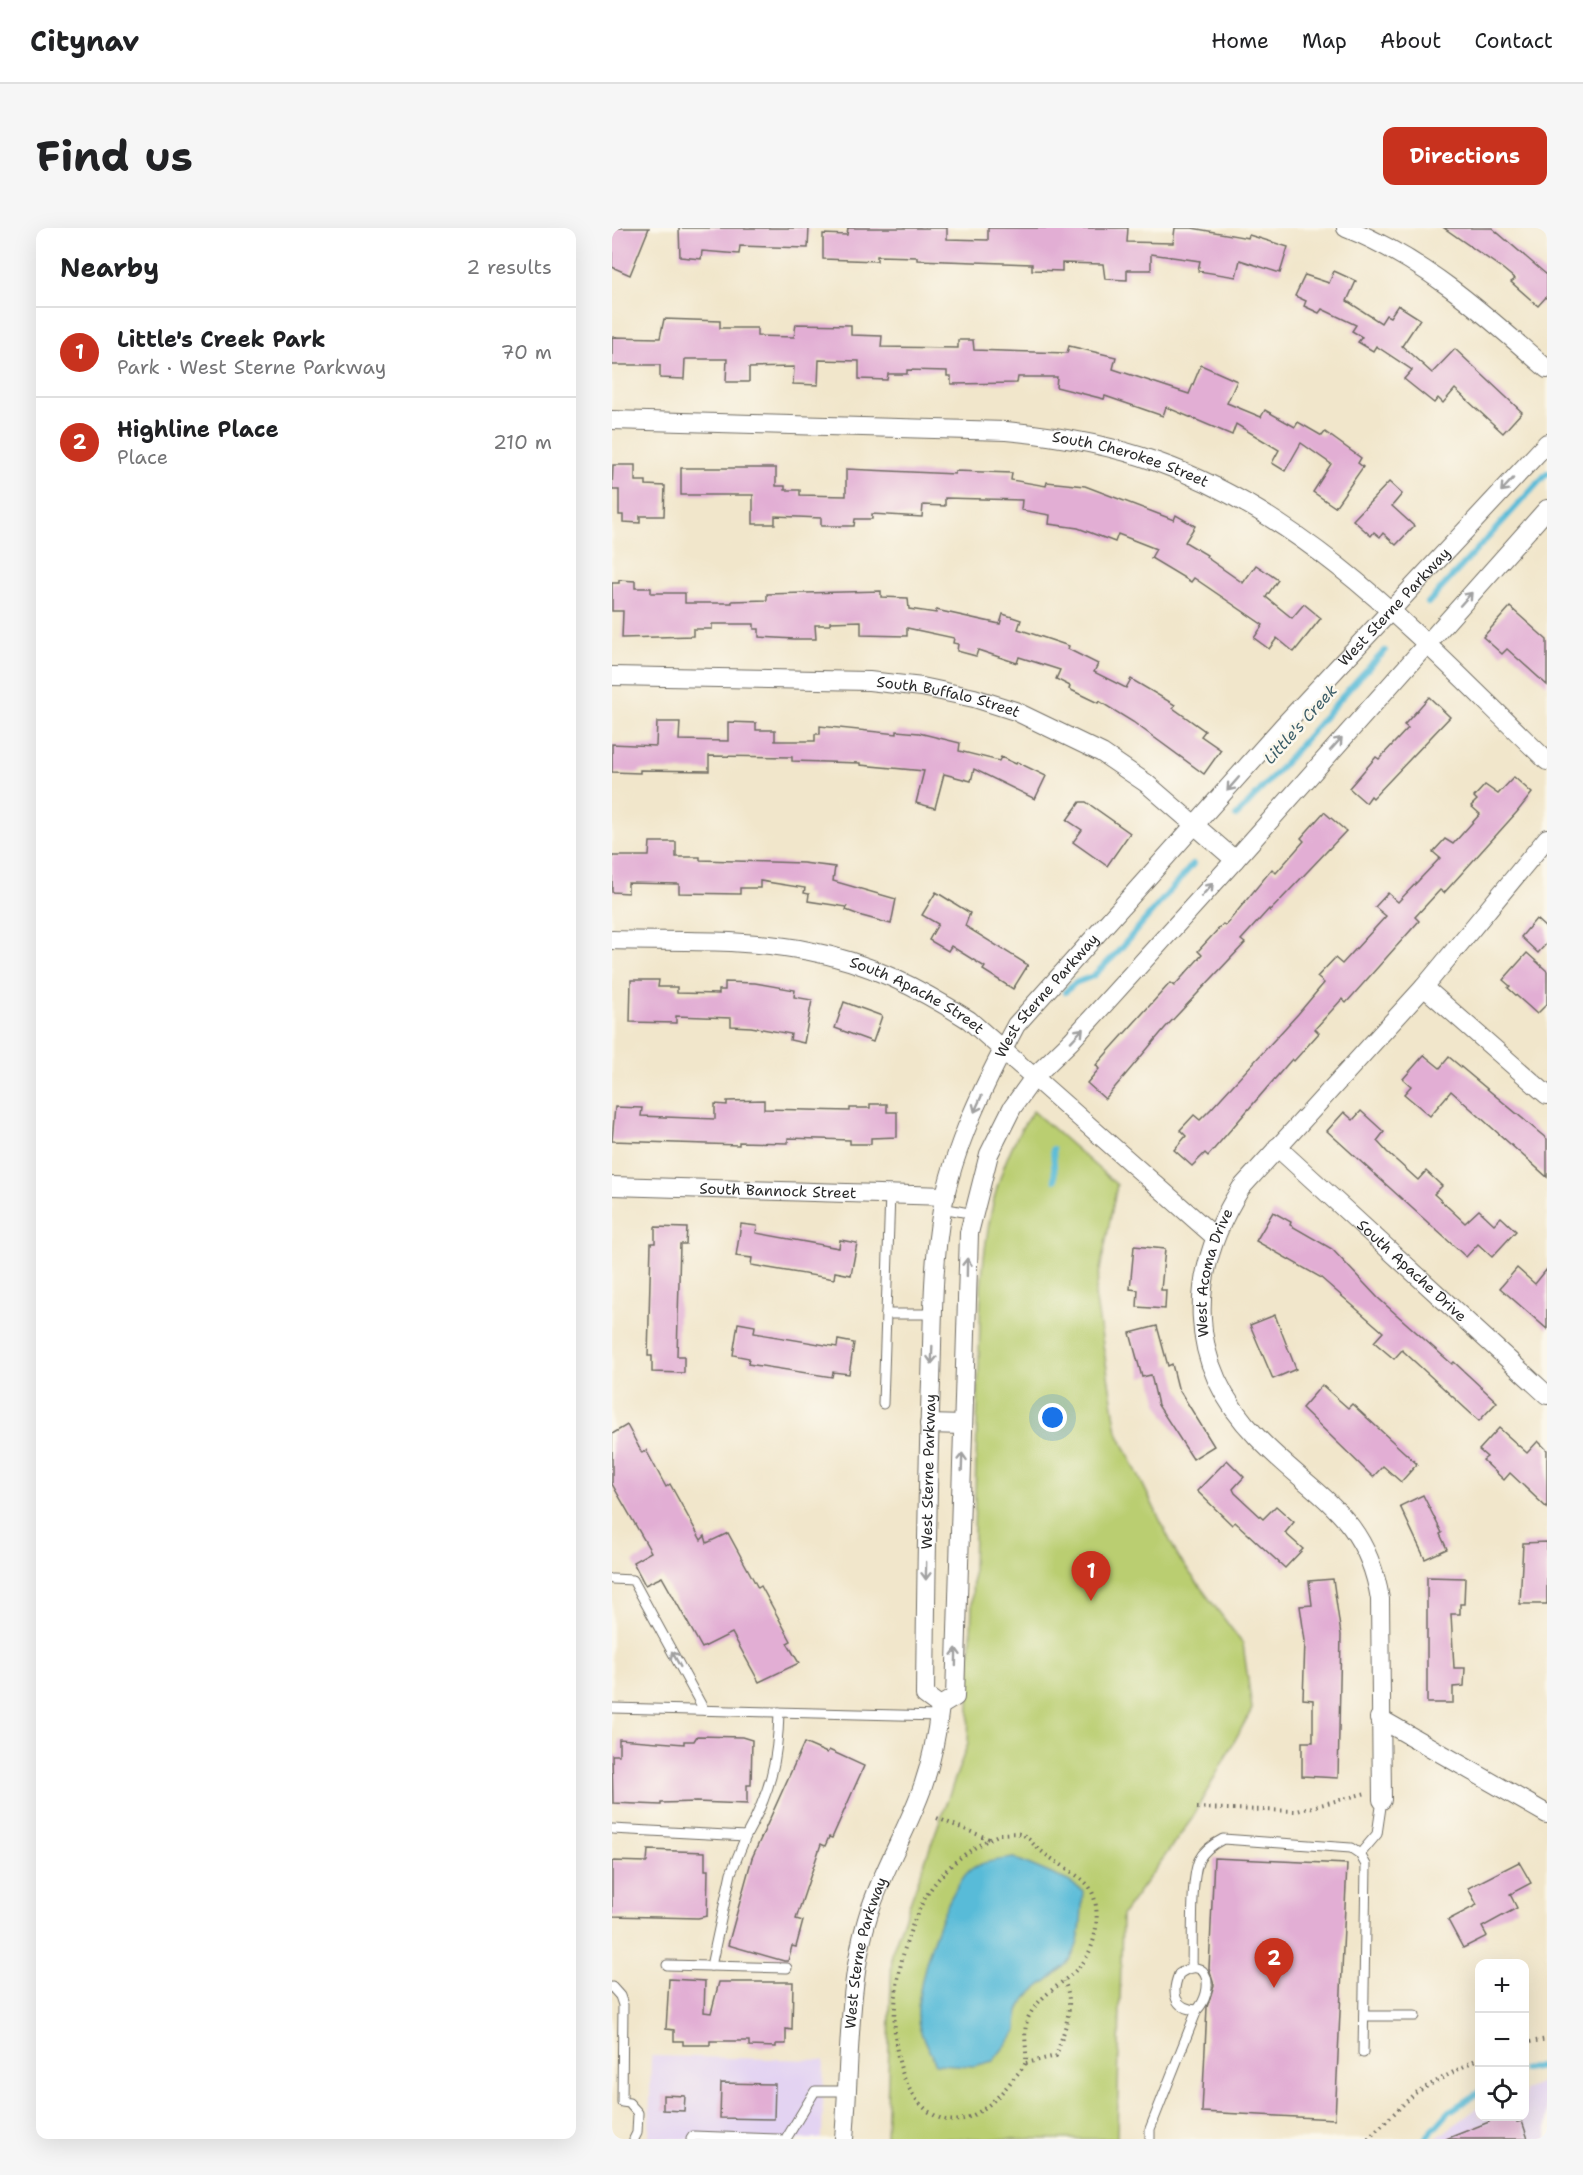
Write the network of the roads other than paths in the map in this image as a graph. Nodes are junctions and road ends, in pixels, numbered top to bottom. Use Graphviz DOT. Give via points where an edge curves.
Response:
graph roads {
  1 [pos="1346,228"];
  2 [pos="1547,369"];
  3 [pos="612,420"];
  4 [pos="1547,443"];
  5 [pos="1547,509"];
  6 [pos="1389,611"];
  7 [pos="1426,645"];
  8 [pos="612,676"];
  9 [pos="1547,761"];
  10 [pos="1196,825"];
  11 [pos="1547,838"];
  12 [pos="1235,860"];
  13 [pos="612,940"];
  14 [pos="1424,987"];
  15 [pos="1002,1050"];
  16 [pos="1035,1076"];
  17 [pos="1547,1095"];
  18 [pos="1277,1147"];
  19 [pos="612,1186"];
  20 [pos="890,1193"];
  21 [pos="944,1202"];
  22 [pos="974,1214"];
  23 [pos="1215,1237"];
  24 [pos="886,1314"];
  25 [pos="933,1314"];
  26 [pos="1547,1395"];
  27 [pos="883,1404"];
  28 [pos="929,1424"];
  29 [pos="963,1425"];
  30 [pos="612,1579"];
  31 [pos="612,1708"];
  32 [pos="704,1710"];
  33 [pos="939,1711"];
  34 [pos="779,1712"];
  35 [pos="1379,1718"];
  36 [pos="1381,1791"];
  37 [pos="1547,1814"];
  38 [pos="612,1829"];
  39 [pos="746,1836"];
  40 [pos="1360,1854"];
  41 [pos="667,1965"];
  42 [pos="711,1965"];
  43 [pos="787,1968"];
  44 [pos="1192,1968"];
  45 [pos="612,1987"];
  46 [pos="1197,2010"];
  47 [pos="1364,2016"];
  48 [pos="1415,2016"];
  49 [pos="612,2045"];
  50 [pos="623,2045"];
  51 [pos="1363,2053"];
  52 [pos="848,2091"];
  53 [pos="634,2139"];
  54 [pos="691,2139"];
  55 [pos="778,2139"];
  56 [pos="786,2139"];
  57 [pos="844,2139"];
  58 [pos="1150,2139"];
  1 -- 2 [label="street" via="1443,281"];
  3 -- 6 [label="street, South Cherokee Street" via="1006,431 1102,446 1157,462 1244,502 1326,557"];
  4 -- 6 [label="street, West Sterne Parkway, one-way"];
  7 -- 5 [label="street, West Sterne Parkway, one-way"];
  6 -- 7 [label="street, South Cherokee Street"];
  6 -- 10 [label="street, West Sterne Parkway, one-way"];
  7 -- 9 [label="street, South Cherokee Street"];
  12 -- 7 [label="street, West Sterne Parkway, one-way"];
  8 -- 10 [label="street, South Buffalo Street" via="869,681 974,698 1015,711 1102,753"];
  10 -- 12 [label="street, South Buffalo Street"];
  10 -- 15 [label="street, West Sterne Parkway" via="1016,1025"];
  11 -- 14 [label="street, West Acoma Drive"];
  16 -- 12 [label="street, West Sterne Parkway, one-way"];
  13 -- 15 [label="street, South Apache Street" via="768,944 850,961 933,997 969,1020"];
  14 -- 17 [label="street"];
  14 -- 18 [label="street, West Acoma Drive"];
  15 -- 16 [label="street, South Apache Street"];
  15 -- 21 [label="street, West Sterne Parkway, one-way" via="960,1144"];
  16 -- 22 [label="street, West Sterne Parkway" via="1012,1108 989,1154"];
  16 -- 23 [label="street, South Apache Street"];
  18 -- 23 [label="street, West Acoma Drive" via="1241,1188"];
  18 -- 26 [label="street, South Apache Drive"];
  19 -- 20 [label="street, South Bannock Street"];
  20 -- 21 [label="street, South Bannock Street"];
  20 -- 24 [label="lane"];
  21 -- 22 [label="lane"];
  21 -- 25 [label="street, West Sterne Parkway"];
  29 -- 22 [label="street, West Sterne Parkway, one-way" via="967,1255"];
  23 -- 35 [label="street, West Acoma Drive" via="1201,1287 1201,1322 1212,1367 1240,1418 1257,1438 1346,1519 1362,1540 1376,1574 1380,1599"];
  24 -- 25 [label="lane"];
  24 -- 27 [label="lane"];
  25 -- 28 [label="street, West Sterne Parkway, one-way"];
  28 -- 29 [label="street"];
  28 -- 33 [label="street, West Sterne Parkway, one-way" via="925,1695"];
  33 -- 29 [label="street, West Sterne Parkway, one-way" via="955,1697"];
  32 -- 30 [label="lane, one-way" via="633,1580"];
  31 -- 32 [label="lane"];
  32 -- 34 [label="lane"];
  33 -- 34 [label="lane"];
  33 -- 52 [label="street, West Sterne Parkway" via="932,1758 922,1788 879,1887 861,1944"];
  34 -- 39 [label="lane" via="778,1751 761,1809"];
  35 -- 36 [label="street, West Acoma Drive"];
  35 -- 37 [label="street"];
  36 -- 40 [label="lane" via="1377,1834"];
  38 -- 39 [label="lane"];
  39 -- 42 [label="lane" via="731,1873"];
  40 -- 44 [label="lane" via="1351,1848 1304,1844 1223,1839 1214,1843 1204,1851 1196,1873"];
  40 -- 47 [label="lane" via="1366,1865"];
  41 -- 42 [label="lane"];
  42 -- 43 [label="lane"];
  44 -- 46 [label="lane" via="1201,1970 1207,1983 1205,2002"];
  44 -- 46 [label="lane" via="1179,1974 1174,1993 1182,2007"];
  45 -- 50 [label="lane" via="623,2005"];
  46 -- 58 [label="lane" via="1150,2129"];
  47 -- 48 [label="lane"];
  47 -- 51 [label="lane"];
  49 -- 50 [label="lane"];
  50 -- 53 [label="lane" via="622,2102 629,2103 638,2113"];
  52 -- 56 [label="lane" via="815,2091"];
  52 -- 57 [label="street, West Sterne Parkway"];
  54 -- 55 [label="lane"];
}
